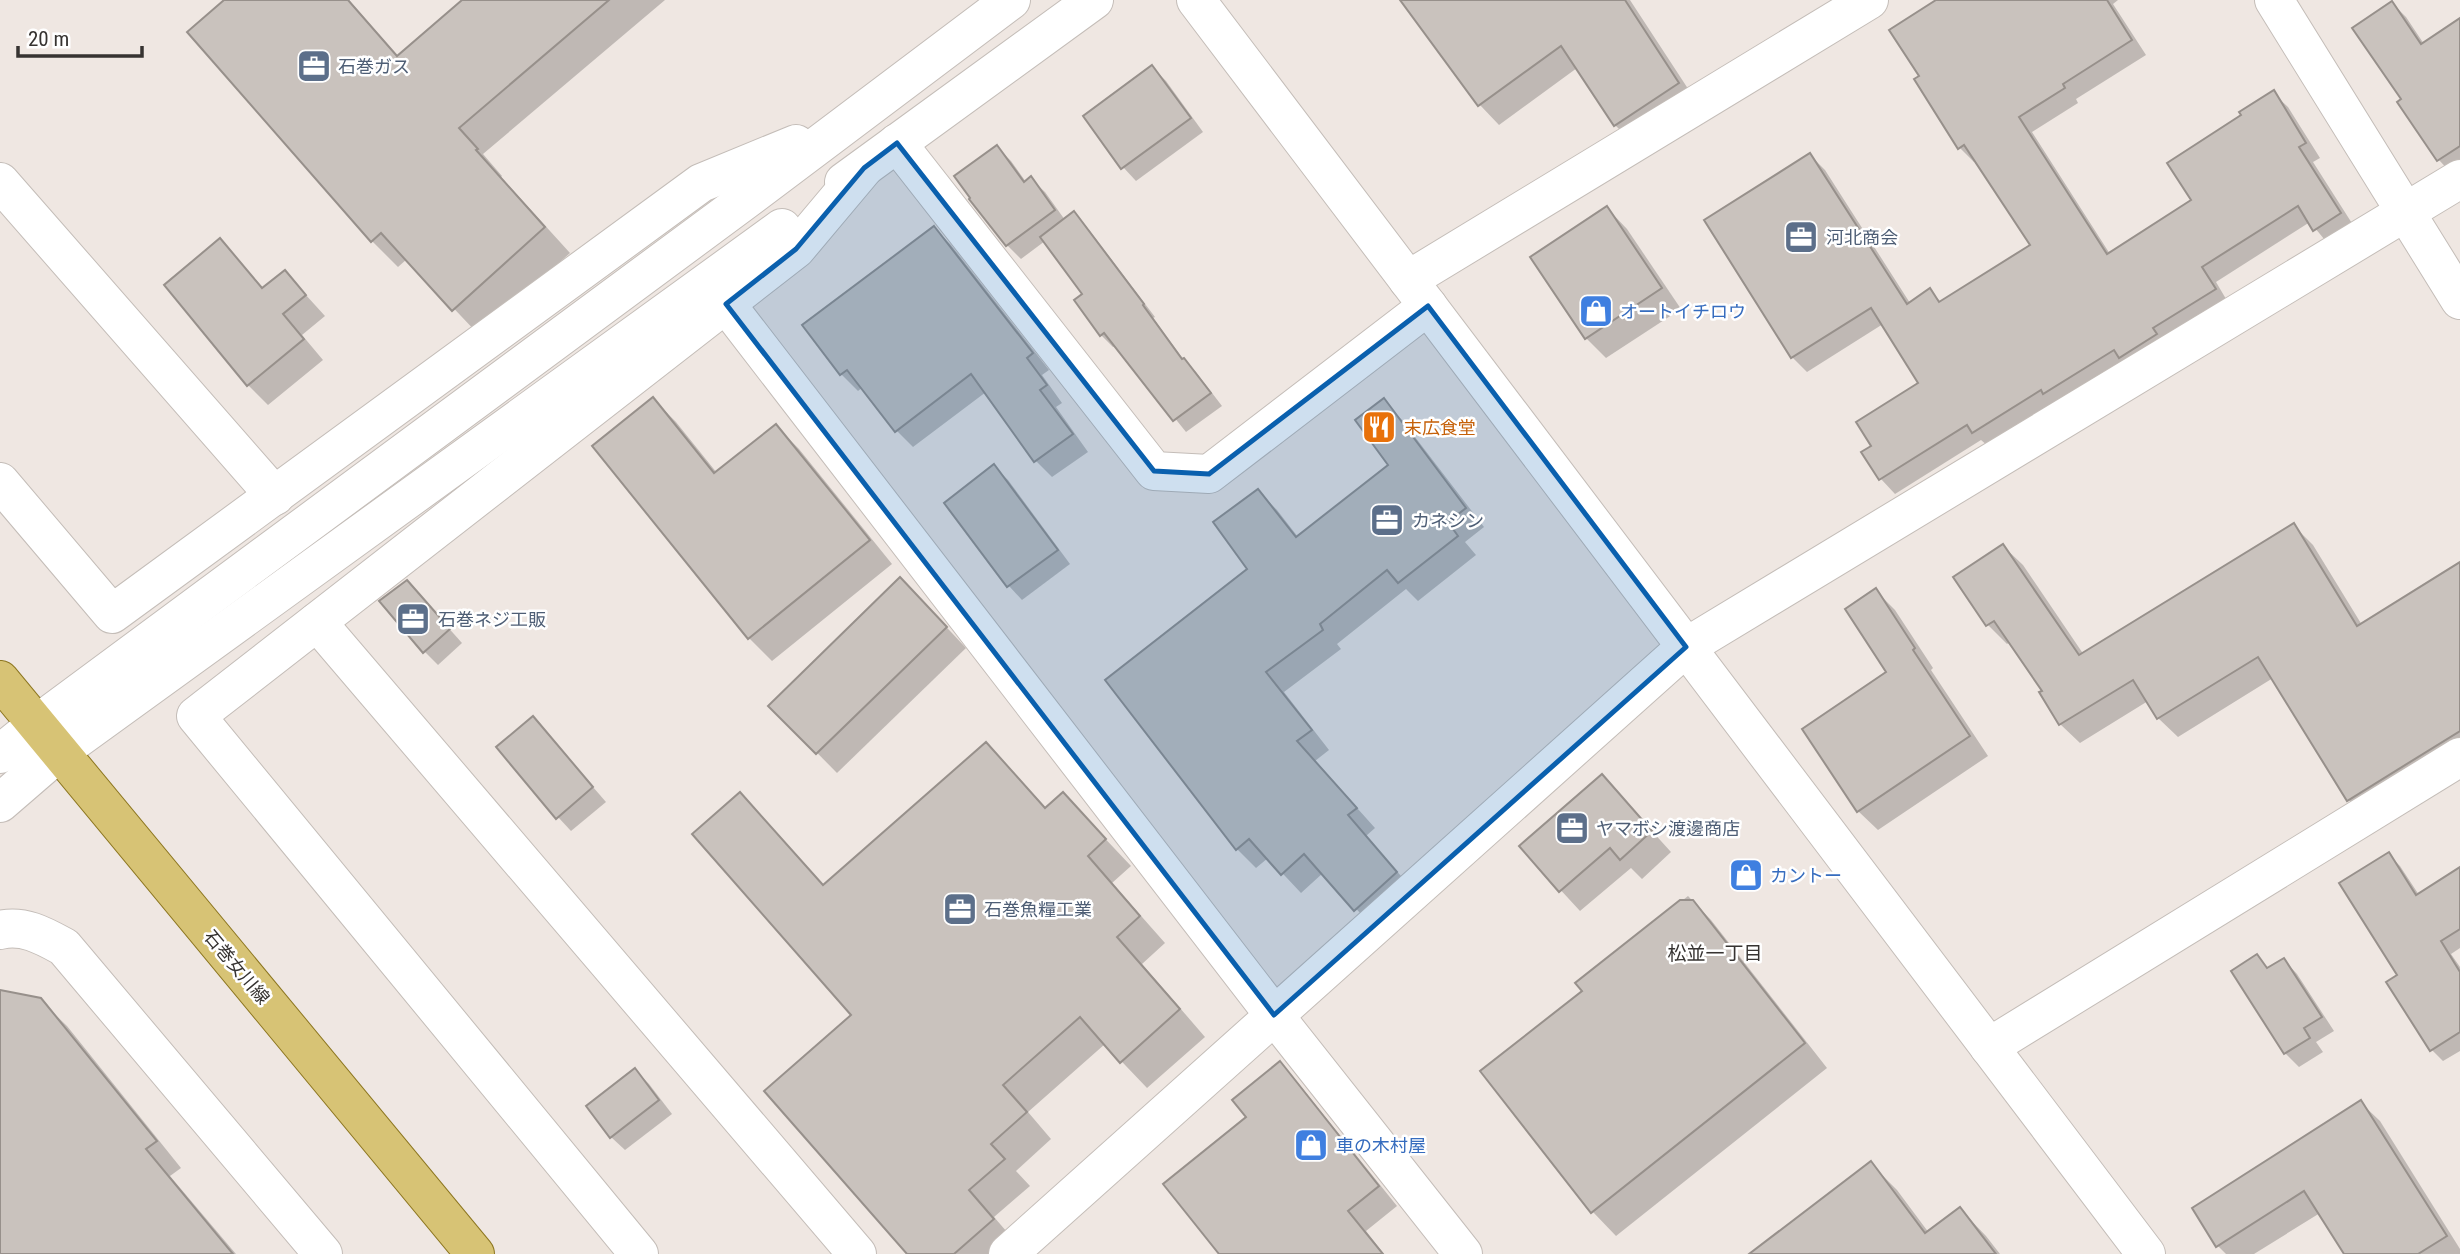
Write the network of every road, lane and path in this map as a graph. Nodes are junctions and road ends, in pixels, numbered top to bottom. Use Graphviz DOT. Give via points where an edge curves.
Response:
graph roads {
  1 [pos="1010,0"];
  2 [pos="1094,0"];
  3 [pos="1196,0"];
  4 [pos="1869,0"];
  5 [pos="2274,0"];
  6 [pos="844,125"];
  7 [pos="897,143"];
  8 [pos="864,168"];
  9 [pos="2460,179"];
  10 [pos="0,182"];
  11 [pos="2406,213"];
  12 [pos="1418,293"];
  13 [pos="2460,300"];
  14 [pos="726,304"];
  15 [pos="0,482"];
  16 [pos="275,496"];
  17 [pos="317,622"];
  18 [pos="1686,647"];
  19 [pos="0,680"];
  20 [pos="48,738"];
  21 [pos="0,754"];
  22 [pos="2460,757"];
  23 [pos="0,803"];
  24 [pos="0,930"];
  25 [pos="1274,1015"];
  26 [pos="1989,1047"];
  27 [pos="2132,1249"];
  28 [pos="323,1254"];
  29 [pos="475,1254"];
  30 [pos="639,1254"];
  31 [pos="857,1254"];
  32 [pos="1008,1254"];
  33 [pos="1462,1254"];
  1 -- 6 [label="street"];
  2 -- 7 [label="street"];
  3 -- 12 [label="street"];
  4 -- 12 [label="street"];
  5 -- 11 [label="street"];
  6 -- 16 [label="street" via="701,183"];
  6 -- 20 [label="street"];
  7 -- 8 [label="street"];
  7 -- 12 [label="street" via="1154,471 1209,474"];
  8 -- 14 [label="street" via="796,249"];
  8 -- 20 [label="street"];
  9 -- 11 [label="street"];
  10 -- 16 [label="street"];
  11 -- 13 [label="street"];
  11 -- 18 [label="street"];
  12 -- 18 [label="street"];
  14 -- 17 [label="street"];
  14 -- 25 [label="street"];
  15 -- 16 [label="street" via="112,614"];
  17 -- 30 [label="street" via="196,716"];
  17 -- 31 [label="street"];
  18 -- 25 [label="street"];
  18 -- 26 [label="street"];
  19 -- 20 [label="main road, 石巻女川線"];
  20 -- 21 [label="street"];
  20 -- 23 [label="street"];
  20 -- 29 [label="main road, 石巻女川線"];
  22 -- 26 [label="street"];
  24 -- 28 [label="street" via="35,931 64,947"];
  25 -- 32 [label="street"];
  25 -- 33 [label="street"];
  26 -- 27 [label="street"];
}
